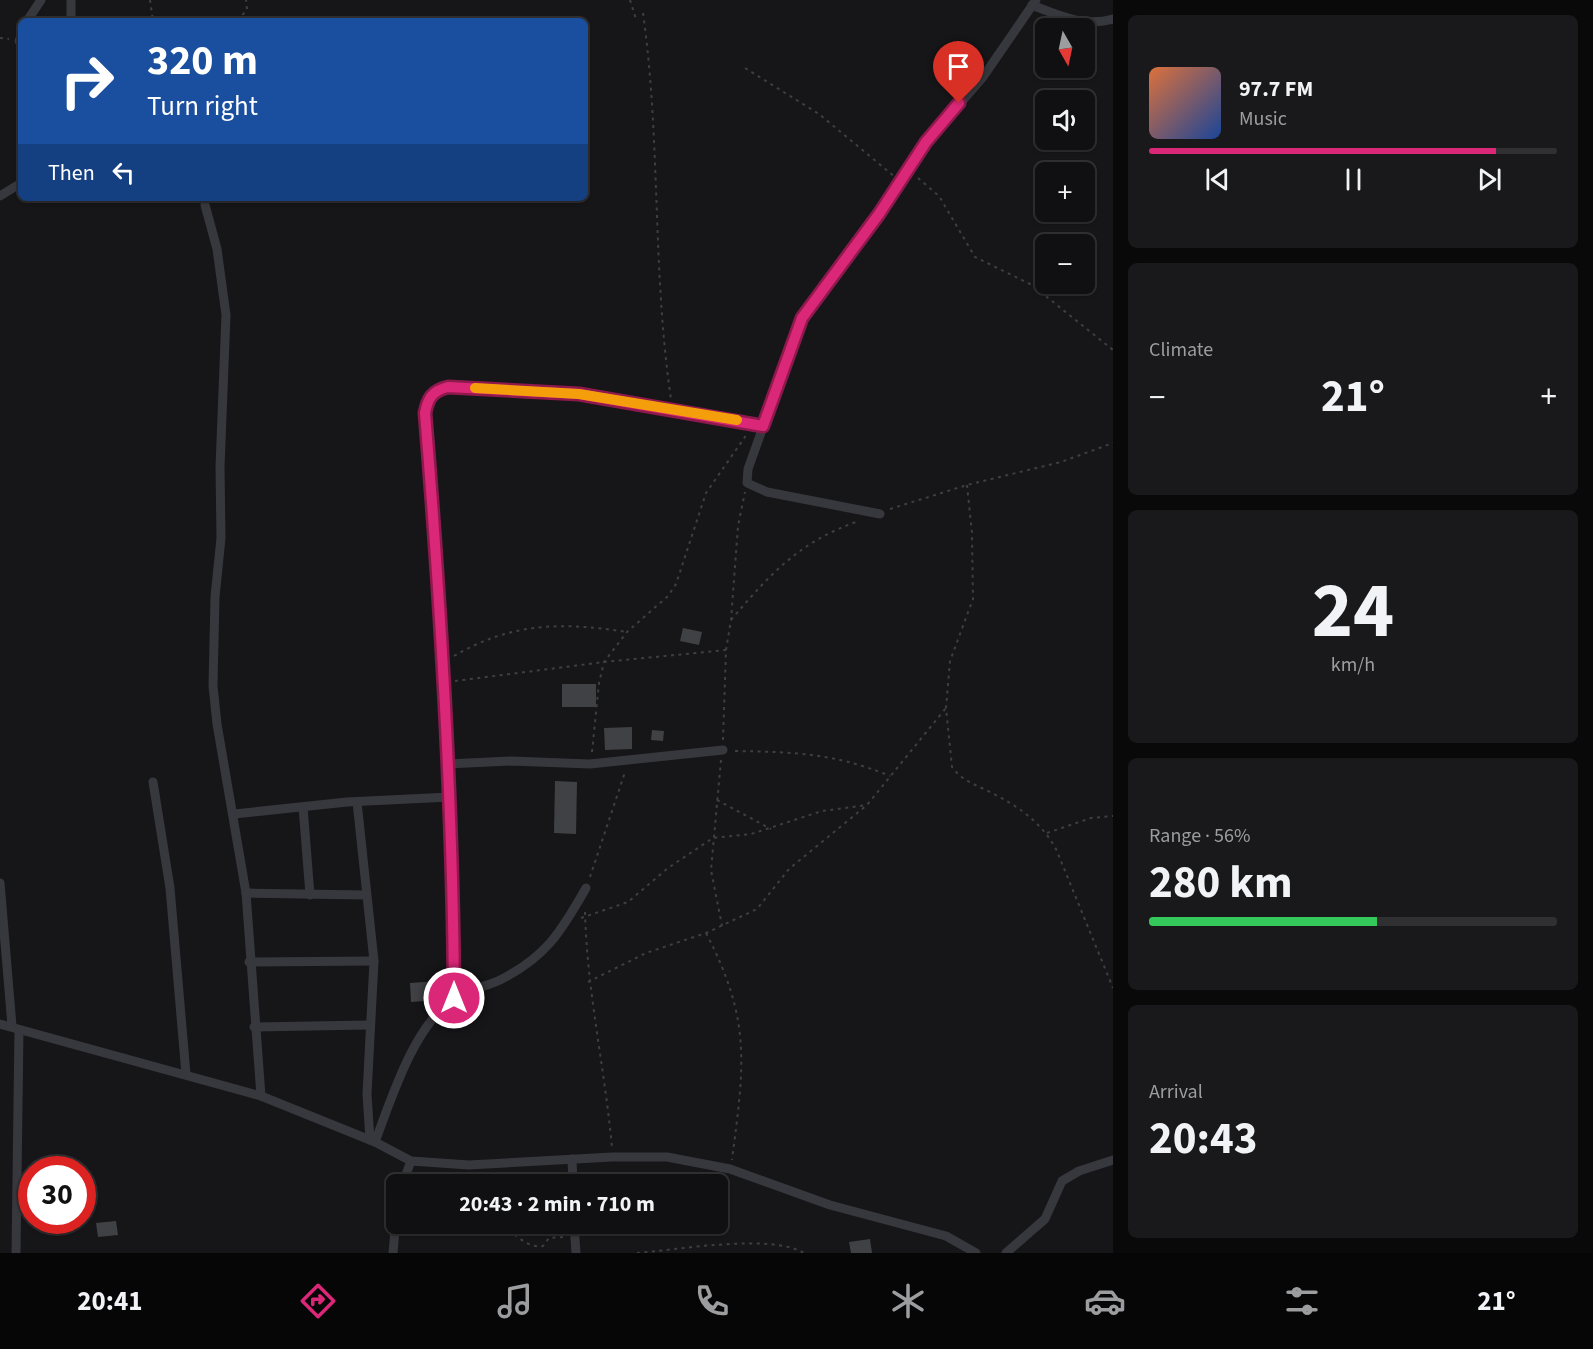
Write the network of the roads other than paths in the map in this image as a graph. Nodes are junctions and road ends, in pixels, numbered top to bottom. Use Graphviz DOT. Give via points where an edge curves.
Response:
graph roads {
  1 [pos="41,0"];
  2 [pos="71,0"];
  3 [pos="1034,3"];
  4 [pos="29,18"];
  5 [pos="71,18"];
  6 [pos="1113,19"];
  7 [pos="18,185"];
  8 [pos="0,196"];
  9 [pos="204,205"];
  10 [pos="759,425"];
  11 [pos="880,514"];
  12 [pos="723,750"];
  13 [pos="447,764"];
  14 [pos="153,782"];
  15 [pos="450,797"];
  16 [pos="357,802"];
  17 [pos="303,807"];
  18 [pos="234,814"];
  19 [pos="0,883"];
  20 [pos="586,888"];
  21 [pos="246,894"];
  22 [pos="310,895"];
  23 [pos="366,895"];
  24 [pos="374,961"];
  25 [pos="249,962"];
  26 [pos="454,998"];
  27 [pos="0,1024"];
  28 [pos="369,1025"];
  29 [pos="254,1027"];
  30 [pos="15,1028"];
  31 [pos="186,1074"];
  32 [pos="261,1096"];
  33 [pos="372,1141"];
  34 [pos="572,1159"];
  35 [pos="1113,1160"];
  36 [pos="411,1161"];
  37 [pos="406,1174"];
  38 [pos="573,1174"];
  39 [pos="395,1234"];
  40 [pos="574,1234"];
  41 [pos="16,1253"];
  42 [pos="393,1253"];
  43 [pos="576,1253"];
  44 [pos="976,1253"];
  45 [pos="1006,1253"];
  1 -- 4 [label="street"];
  2 -- 5 [label="street"];
  3 -- 6 [label="street" via="1072,21"];
  3 -- 10 [label="street" via="983,76 926,142 902,183 802,318"];
  7 -- 8 [label="street"];
  9 -- 18 [label="street" via="217,249 226,315 213,686"];
  10 -- 11 [label="street" via="747,483 767,492"];
  10 -- 13 [label="street" via="672,408 527,389 448,387 429,397 425,413 444,662"];
  12 -- 13 [label="street" via="590,764"];
  13 -- 15 [label="street"];
  14 -- 31 [label="street" via="170,888"];
  15 -- 16 [label="street"];
  15 -- 26 [label="street"];
  16 -- 17 [label="street"];
  16 -- 23 [label="street"];
  17 -- 18 [label="street"];
  17 -- 22 [label="street"];
  18 -- 21 [label="street"];
  19 -- 30 [label="street"];
  20 -- 26 [label="street" via="540,956 498,981"];
  21 -- 22 [label="street"];
  21 -- 25 [label="street"];
  22 -- 23 [label="street"];
  23 -- 24 [label="street"];
  24 -- 25 [label="street"];
  24 -- 28 [label="street"];
  25 -- 29 [label="street"];
  26 -- 33 [label="street" via="411,1053"];
  27 -- 30 [label="street"];
  28 -- 29 [label="street"];
  28 -- 33 [label="street" via="367,1094"];
  29 -- 32 [label="street"];
  30 -- 31 [label="street"];
  30 -- 41 [label="street"];
  31 -- 32 [label="street"];
  32 -- 33 [label="street"];
  33 -- 36 [label="street"];
  34 -- 36 [label="street" via="469,1165"];
  34 -- 38 [label="street"];
  34 -- 44 [label="street" via="667,1157 730,1169 830,1205 946,1236"];
  35 -- 45 [label="street" via="1062,1181 1045,1219"];
  36 -- 37 [label="street"];
  39 -- 42 [label="street"];
  40 -- 43 [label="street"];
}
